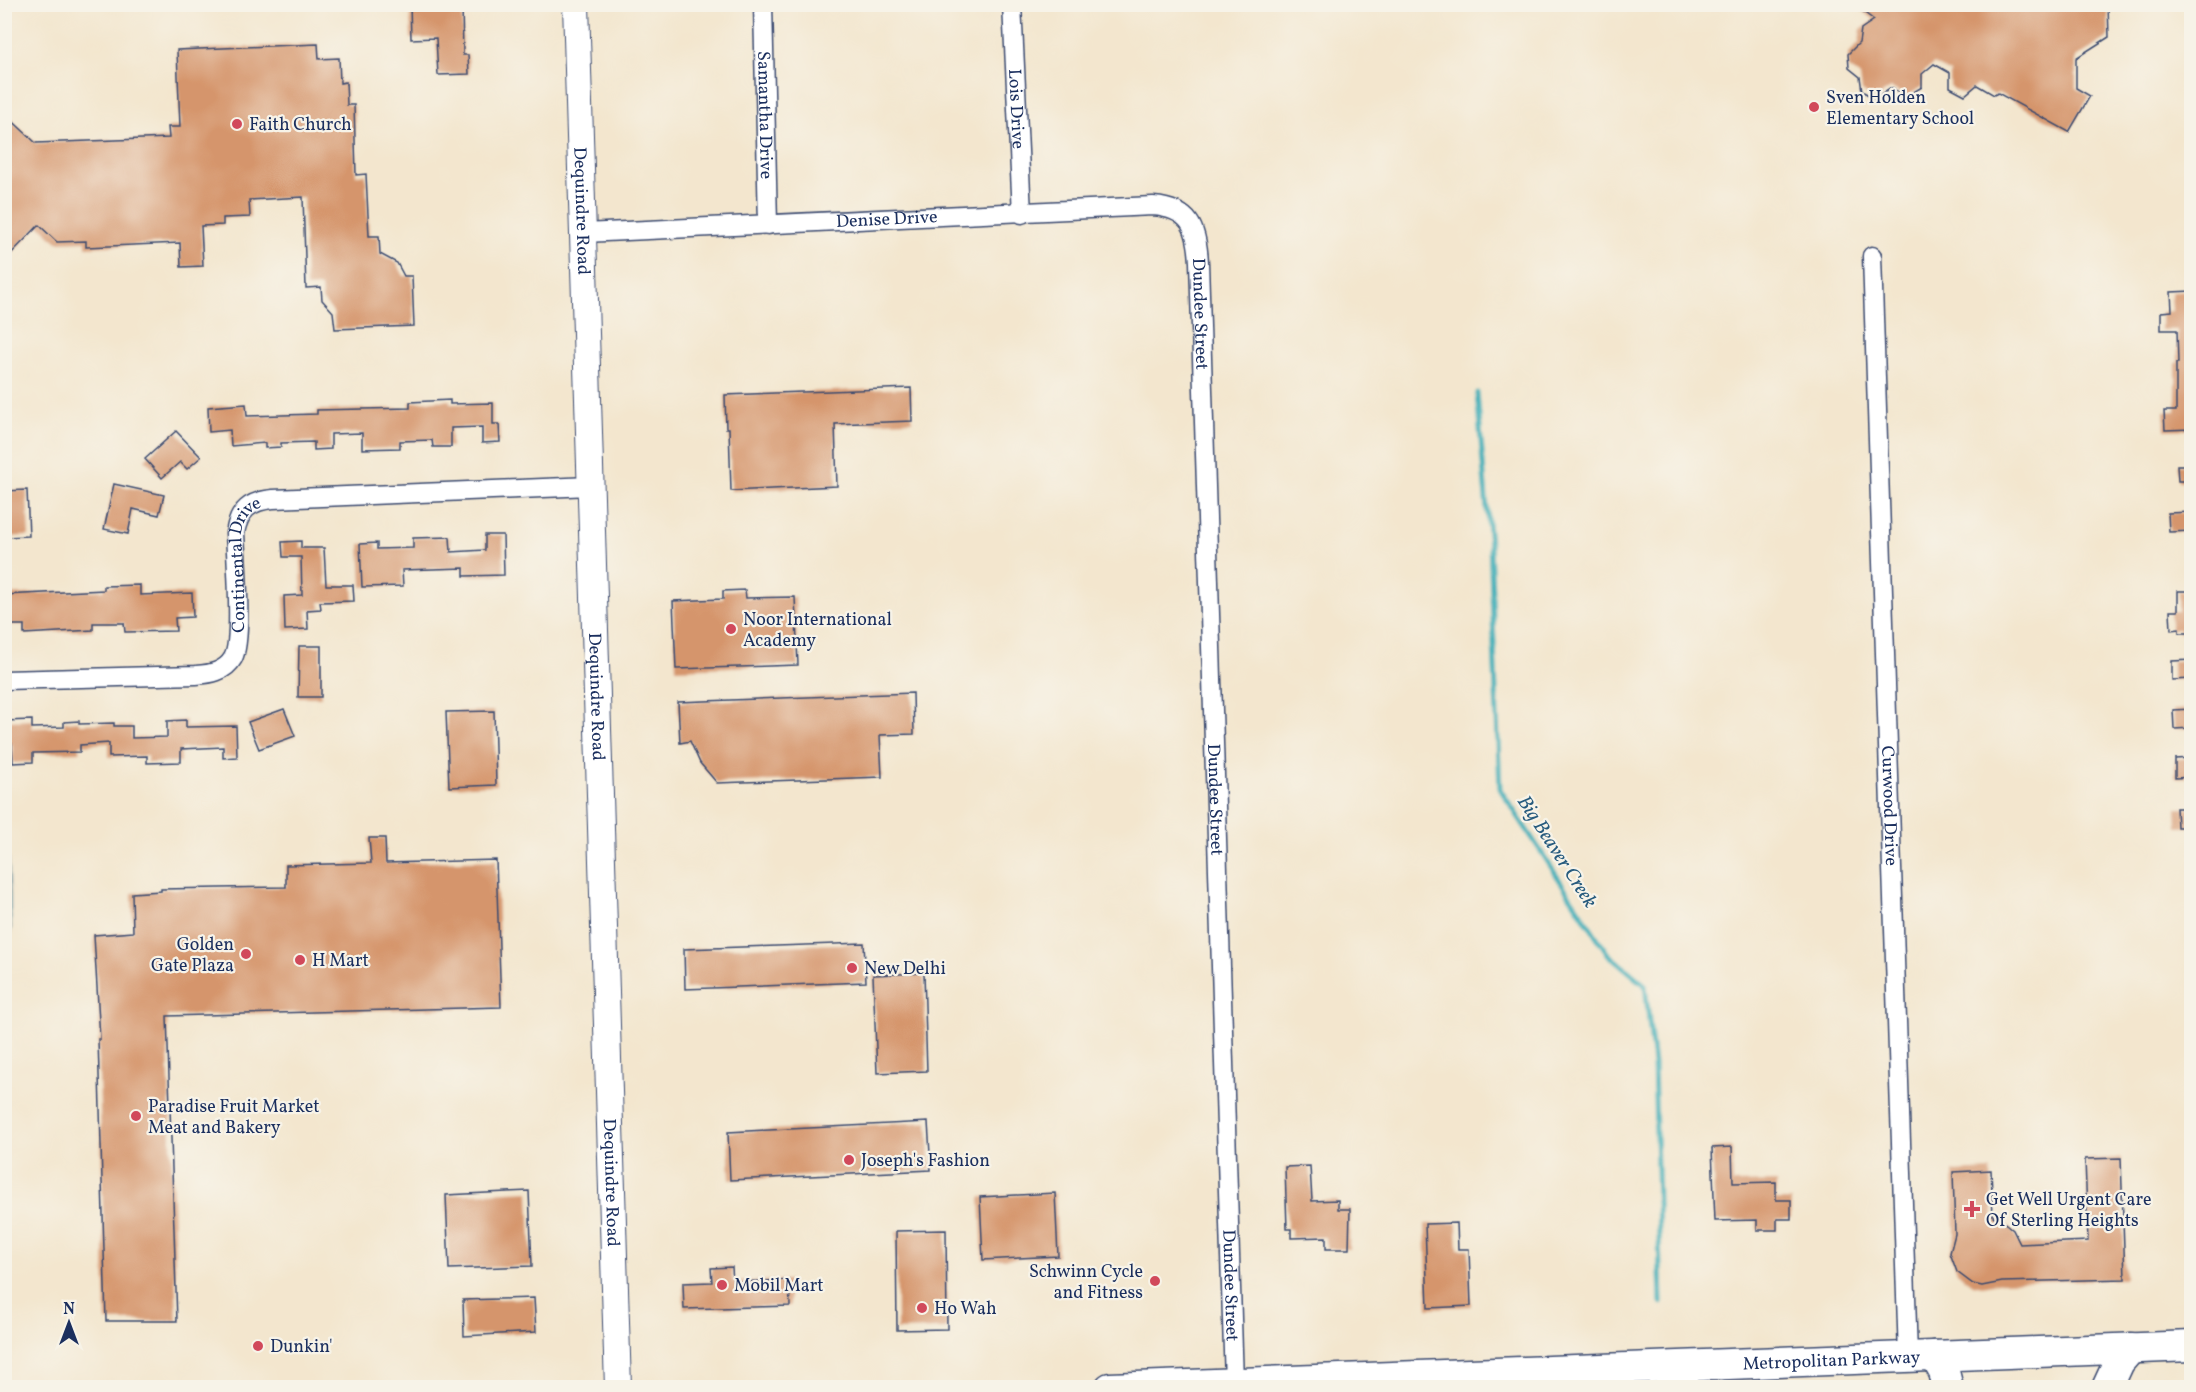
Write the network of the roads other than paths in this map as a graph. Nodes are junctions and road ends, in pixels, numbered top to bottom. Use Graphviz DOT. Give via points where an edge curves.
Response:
graph roads {
  1 [pos="576,4"];
  2 [pos="762,4"];
  3 [pos="1012,4"];
  4 [pos="1022,214"];
  5 [pos="1186,218"];
  6 [pos="768,225"];
  7 [pos="584,233"];
  8 [pos="1872,256"];
  9 [pos="591,486"];
  10 [pos="4,680"];
  11 [pos="2192,1346"];
  12 [pos="2131,1348"];
  13 [pos="1921,1356"];
  14 [pos="1234,1383"];
  15 [pos="1311,1383"];
  16 [pos="1126,1387"];
  17 [pos="618,1388"];
  18 [pos="1110,1388"];
  19 [pos="1948,1388"];
  20 [pos="2107,1388"];
  1 -- 7 [label="main road, Dequindre Road"];
  2 -- 6 [label="street, Samantha Drive"];
  3 -- 4 [label="street, Lois Drive"];
  4 -- 5 [label="street, Denise Drive" via="1153,206 1177,211"];
  4 -- 6 [label="street, Denise Drive"];
  5 -- 14 [label="street, Dundee Street" via="1195,234 1199,262"];
  6 -- 7 [label="street, Denise Drive"];
  7 -- 9 [label="main road, Dequindre Road"];
  8 -- 13 [label="street, Curwood Drive"];
  9 -- 10 [label="street, Continental Drive" via="255,502 237,520 238,637 232,659 225,667 196,675"];
  9 -- 17 [label="main road, Dequindre Road"];
  11 -- 12 [label="main road, Metropolitan Parkway"];
  12 -- 13 [label="main road, Metropolitan Parkway"];
  12 -- 20 [label="main road" via="2119,1362"];
  13 -- 15 [label="main road, Metropolitan Parkway"];
  13 -- 19 [label="main road" via="1944,1372"];
  14 -- 15 [label="main road, Metropolitan Parkway"];
  14 -- 16 [label="main road, Metropolitan Parkway"];
  16 -- 18 [label="main road, Metropolitan Parkway"];
}
